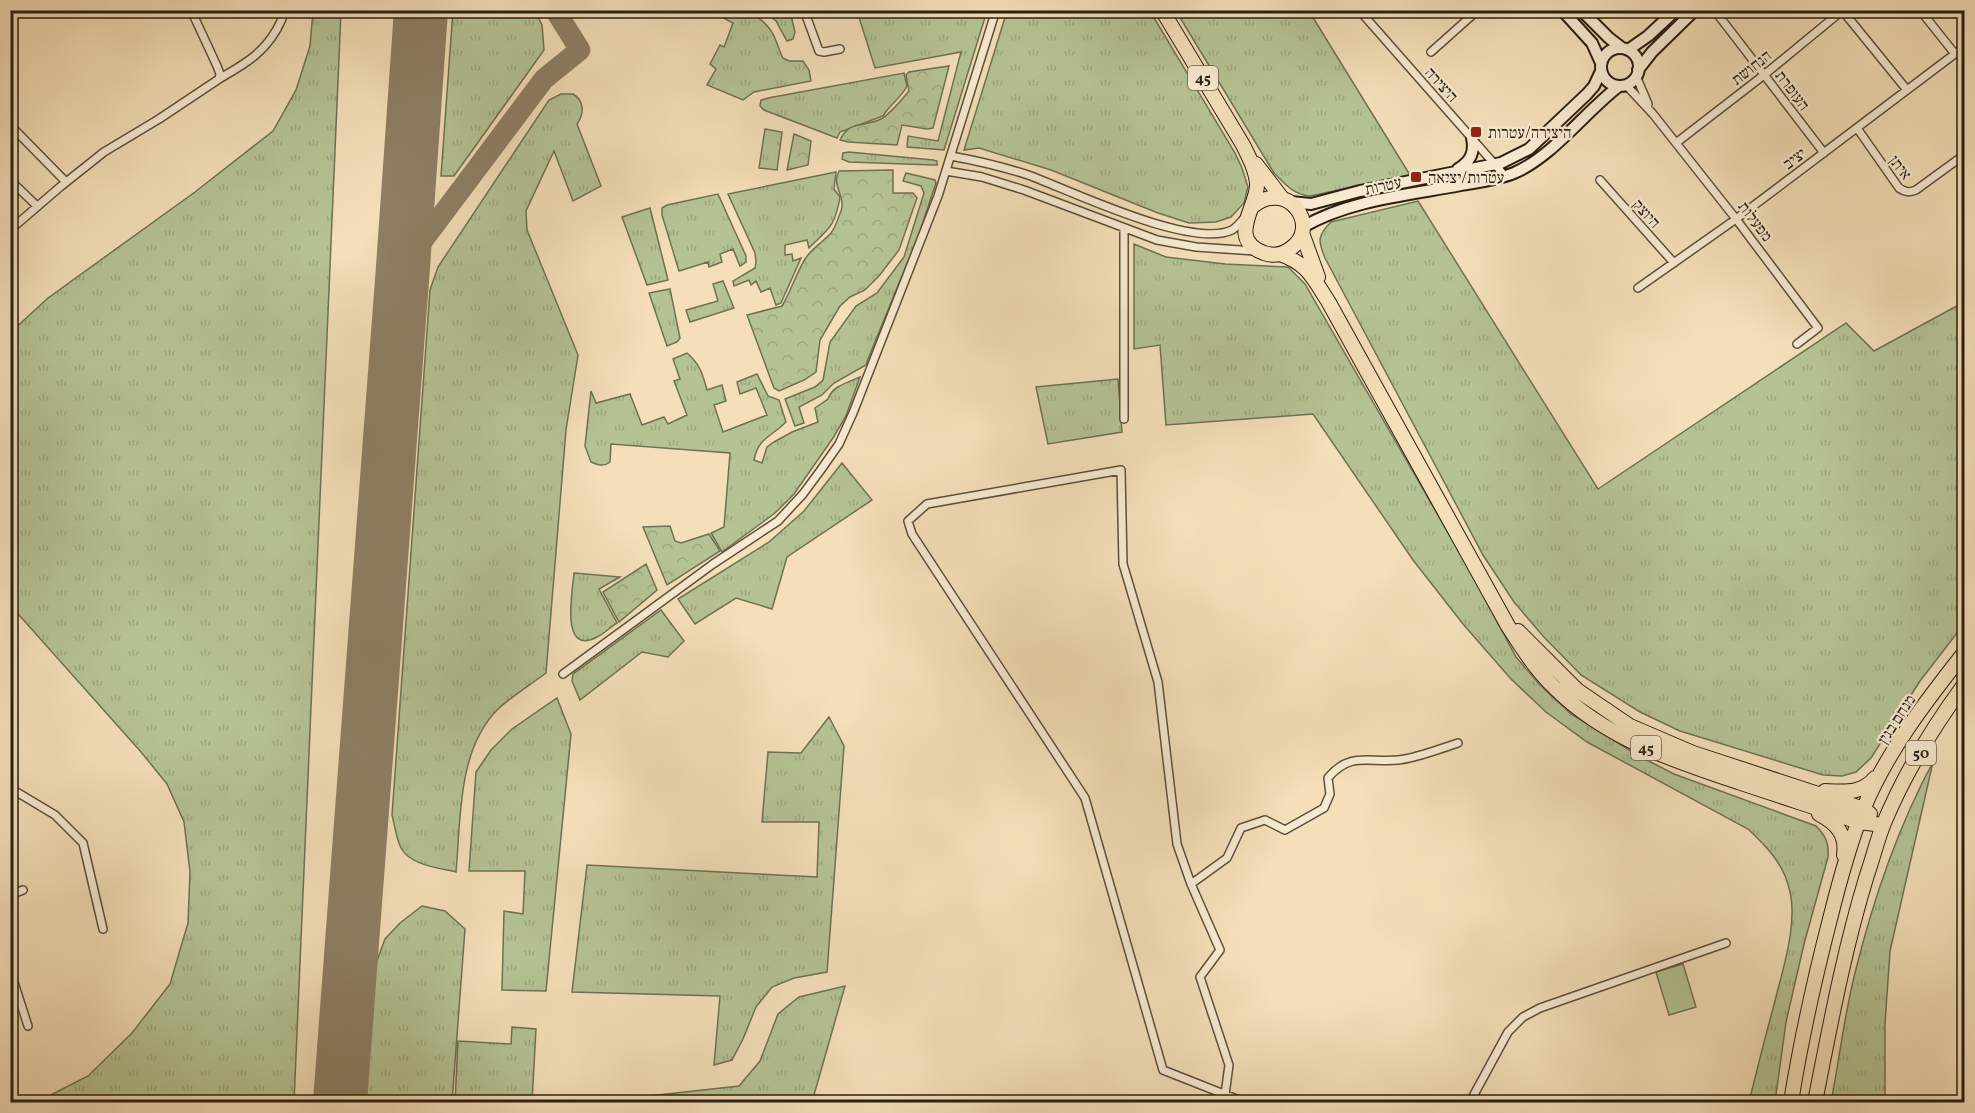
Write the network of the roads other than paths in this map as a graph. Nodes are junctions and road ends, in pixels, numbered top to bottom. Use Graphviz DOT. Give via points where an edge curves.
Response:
graph roads {
  1 [pos="191,10"];
  2 [pos="284,10"];
  3 [pos="804,10"];
  4 [pos="996,10"];
  5 [pos="1162,10"];
  6 [pos="1359,10"];
  7 [pos="1478,10"];
  8 [pos="1562,10"];
  9 [pos="1581,10"];
  10 [pos="1676,10"];
  11 [pos="1695,10"];
  12 [pos="1920,10"];
  13 [pos="1842,11"];
  14 [pos="1719,16"];
  15 [pos="1965,47"];
  16 [pos="1625,49"];
  17 [pos="840,50"];
  18 [pos="1431,52"];
  19 [pos="1955,54"];
  20 [pos="1601,67"];
  21 [pos="1637,73"];
  22 [pos="1764,75"];
  23 [pos="219,79"];
  24 [pos="1623,86"];
  25 [pos="1907,90"];
  26 [pos="1653,114"];
  27 [pos="1857,128"];
  28 [pos="14,129"];
  29 [pos="1472,138"];
  30 [pos="1676,143"];
  31 [pos="1243,145"];
  32 [pos="1824,153"];
  33 [pos="1965,155"];
  34 [pos="951,156"];
  35 [pos="1495,164"];
  36 [pos="946,171"];
  37 [pos="1452,172"];
  38 [pos="1505,176"];
  39 [pos="10,180"];
  40 [pos="1599,180"];
  41 [pos="66,182"];
  42 [pos="1287,200"];
  43 [pos="37,206"];
  44 [pos="1250,211"];
  45 [pos="1736,219"];
  46 [pos="1124,228"];
  47 [pos="10,230"];
  48 [pos="1302,230"];
  49 [pos="1261,252"];
  50 [pos="1280,254"];
  51 [pos="1674,263"];
  52 [pos="1638,288"];
  53 [pos="1328,301"];
  54 [pos="1797,344"];
  55 [pos="1124,419"];
  56 [pos="1491,592"];
  57 [pos="1965,653"];
  58 [pos="563,674"];
  59 [pos="1965,685"];
  60 [pos="1458,743"];
  61 [pos="1886,764"];
  62 [pos="10,788"];
  63 [pos="1804,789"];
  64 [pos="1793,800"];
  65 [pos="1861,815"];
  66 [pos="1883,825"];
  67 [pos="1840,880"];
  68 [pos="1191,884"];
  69 [pos="23,890"];
  70 [pos="10,895"];
  71 [pos="103,929"];
  72 [pos="1726,942"];
  73 [pos="10,970"];
  74 [pos="28,1026"];
  75 [pos="1225,1098"];
  76 [pos="1244,1102"];
  77 [pos="1470,1102"];
  78 [pos="1791,1102"];
  79 [pos="1815,1102"];
  1 -- 23 [label="street" via="217,66"];
  2 -- 23 [label="street" via="269,43 256,57"];
  3 -- 17 [label="street" via="819,51"];
  4 -- 34 [label="street"];
  5 -- 31 [label="highway, 45"];
  6 -- 29 [label="street, היצירה"];
  7 -- 18 [label="street"];
  8 -- 20 [label="street" via="1592,43"];
  9 -- 16 [label="street"];
  10 -- 16 [label="street" via="1648,36"];
  11 -- 21 [label="street" via="1652,52"];
  12 -- 19 [label="street"];
  13 -- 22 [label="street, הנחושת"];
  13 -- 25 [label="street"];
  14 -- 22 [label="street, העופרת"];
  15 -- 19 [label="street, יציב"];
  16 -- 20 [label="street" via="1606,53"];
  16 -- 21 [label="street" via="1635,56"];
  19 -- 25 [label="street, יציב"];
  20 -- 24 [label="street" via="1606,80"];
  20 -- 35 [label="street, עטרות" via="1587,94 1529,149"];
  21 -- 24 [label="street"];
  21 -- 26 [label="street, מפעלות"];
  22 -- 30 [label="street, הנחושת"];
  22 -- 32 [label="street, העופרת"];
  23 -- 41 [label="street" via="104,152"];
  24 -- 26 [label="street, מפעלות"];
  24 -- 38 [label="street, עטרות" via="1597,104 1538,160"];
  25 -- 27 [label="street, יציב"];
  26 -- 30 [label="street, מפעלות"];
  27 -- 32 [label="street, יציב"];
  27 -- 33 [label="street, איתן" via="1903,191 1916,190"];
  28 -- 41 [label="street"];
  29 -- 35 [label="street, היצירה"];
  29 -- 37 [label="street" via="1474,147 1469,161"];
  30 -- 45 [label="street, מפעלות"];
  31 -- 42 [label="highway, 45" via="1264,177"];
  31 -- 44 [label="highway, 45" via="1257,181"];
  32 -- 45 [label="street, יציב"];
  34 -- 36 [label="street"];
  34 -- 44 [label="street" via="1029,176 1178,230 1212,234 1232,230"];
  35 -- 37 [label="street, עטרות"];
  35 -- 38 [label="street, היצירה"];
  36 -- 46 [label="street" via="1010,185"];
  36 -- 58 [label="street" via="853,413 838,444 803,494 778,521"];
  37 -- 42 [label="street, עטרות" via="1311,204"];
  38 -- 48 [label="street, עטרות" via="1364,204 1322,217"];
  39 -- 43 [label="street"];
  40 -- 51 [label="street, היוצק"];
  41 -- 43 [label="street"];
  42 -- 44 [label="highway" via="1266,198"];
  42 -- 48 [label="highway, 45" via="1300,213"];
  43 -- 47 [label="street"];
  44 -- 49 [label="highway, 45" via="1245,224 1249,240"];
  45 -- 51 [label="street, יציב"];
  45 -- 54 [label="street, מפעלות" via="1818,328"];
  46 -- 49 [label="street" via="1175,244"];
  46 -- 55 [label="street"];
  48 -- 50 [label="highway" via="1294,246"];
  48 -- 53 [label="highway, 45"];
  49 -- 50 [label="highway, 45"];
  50 -- 53 [label="highway, 45" via="1299,262"];
  51 -- 52 [label="street, יציב"];
  53 -- 56 [label="highway, 45"];
  56 -- 63 [label="highway, 45" via="1515,627 1564,678 1611,715 1693,753"];
  56 -- 64 [label="highway, 45" via="1539,670 1585,713 1623,738 1665,757"];
  57 -- 61 [label="highway, מנחם בגין / 50"];
  59 -- 66 [label="highway, 50" via="1899,789"];
  60 -- 68 [label="street" via="1399,760 1357,758 1328,778 1330,794 1324,808 1285,830 1265,820 1241,828 1227,858"];
  61 -- 63 [label="highway" via="1869,785 1859,790"];
  61 -- 65 [label="highway, מנחם בגין / 50"];
  62 -- 71 [label="street" via="55,815 83,843"];
  63 -- 65 [label="highway, 45"];
  64 -- 65 [label="highway, 45"];
  64 -- 67 [label="highway" via="1830,820 1840,831 1845,847"];
  65 -- 66 [label="highway, 45"];
  65 -- 67 [label="highway, מנחם בגין"];
  66 -- 79 [label="highway" via="1840,974"];
  67 -- 78 [label="highway" via="1809,998"];
  68 -- 75 [label="street" via="1220,950 1200,977 1229,1065"];
  68 -- 75 [label="street" via="1177,844 1158,682 1123,564 1121,470 927,504 908,520 912,534 1085,798 1163,1070"];
  69 -- 70 [label="street"];
  72 -- 77 [label="street" via="1523,1017 1508,1032"];
  73 -- 74 [label="street"];
  75 -- 76 [label="street"];
}
